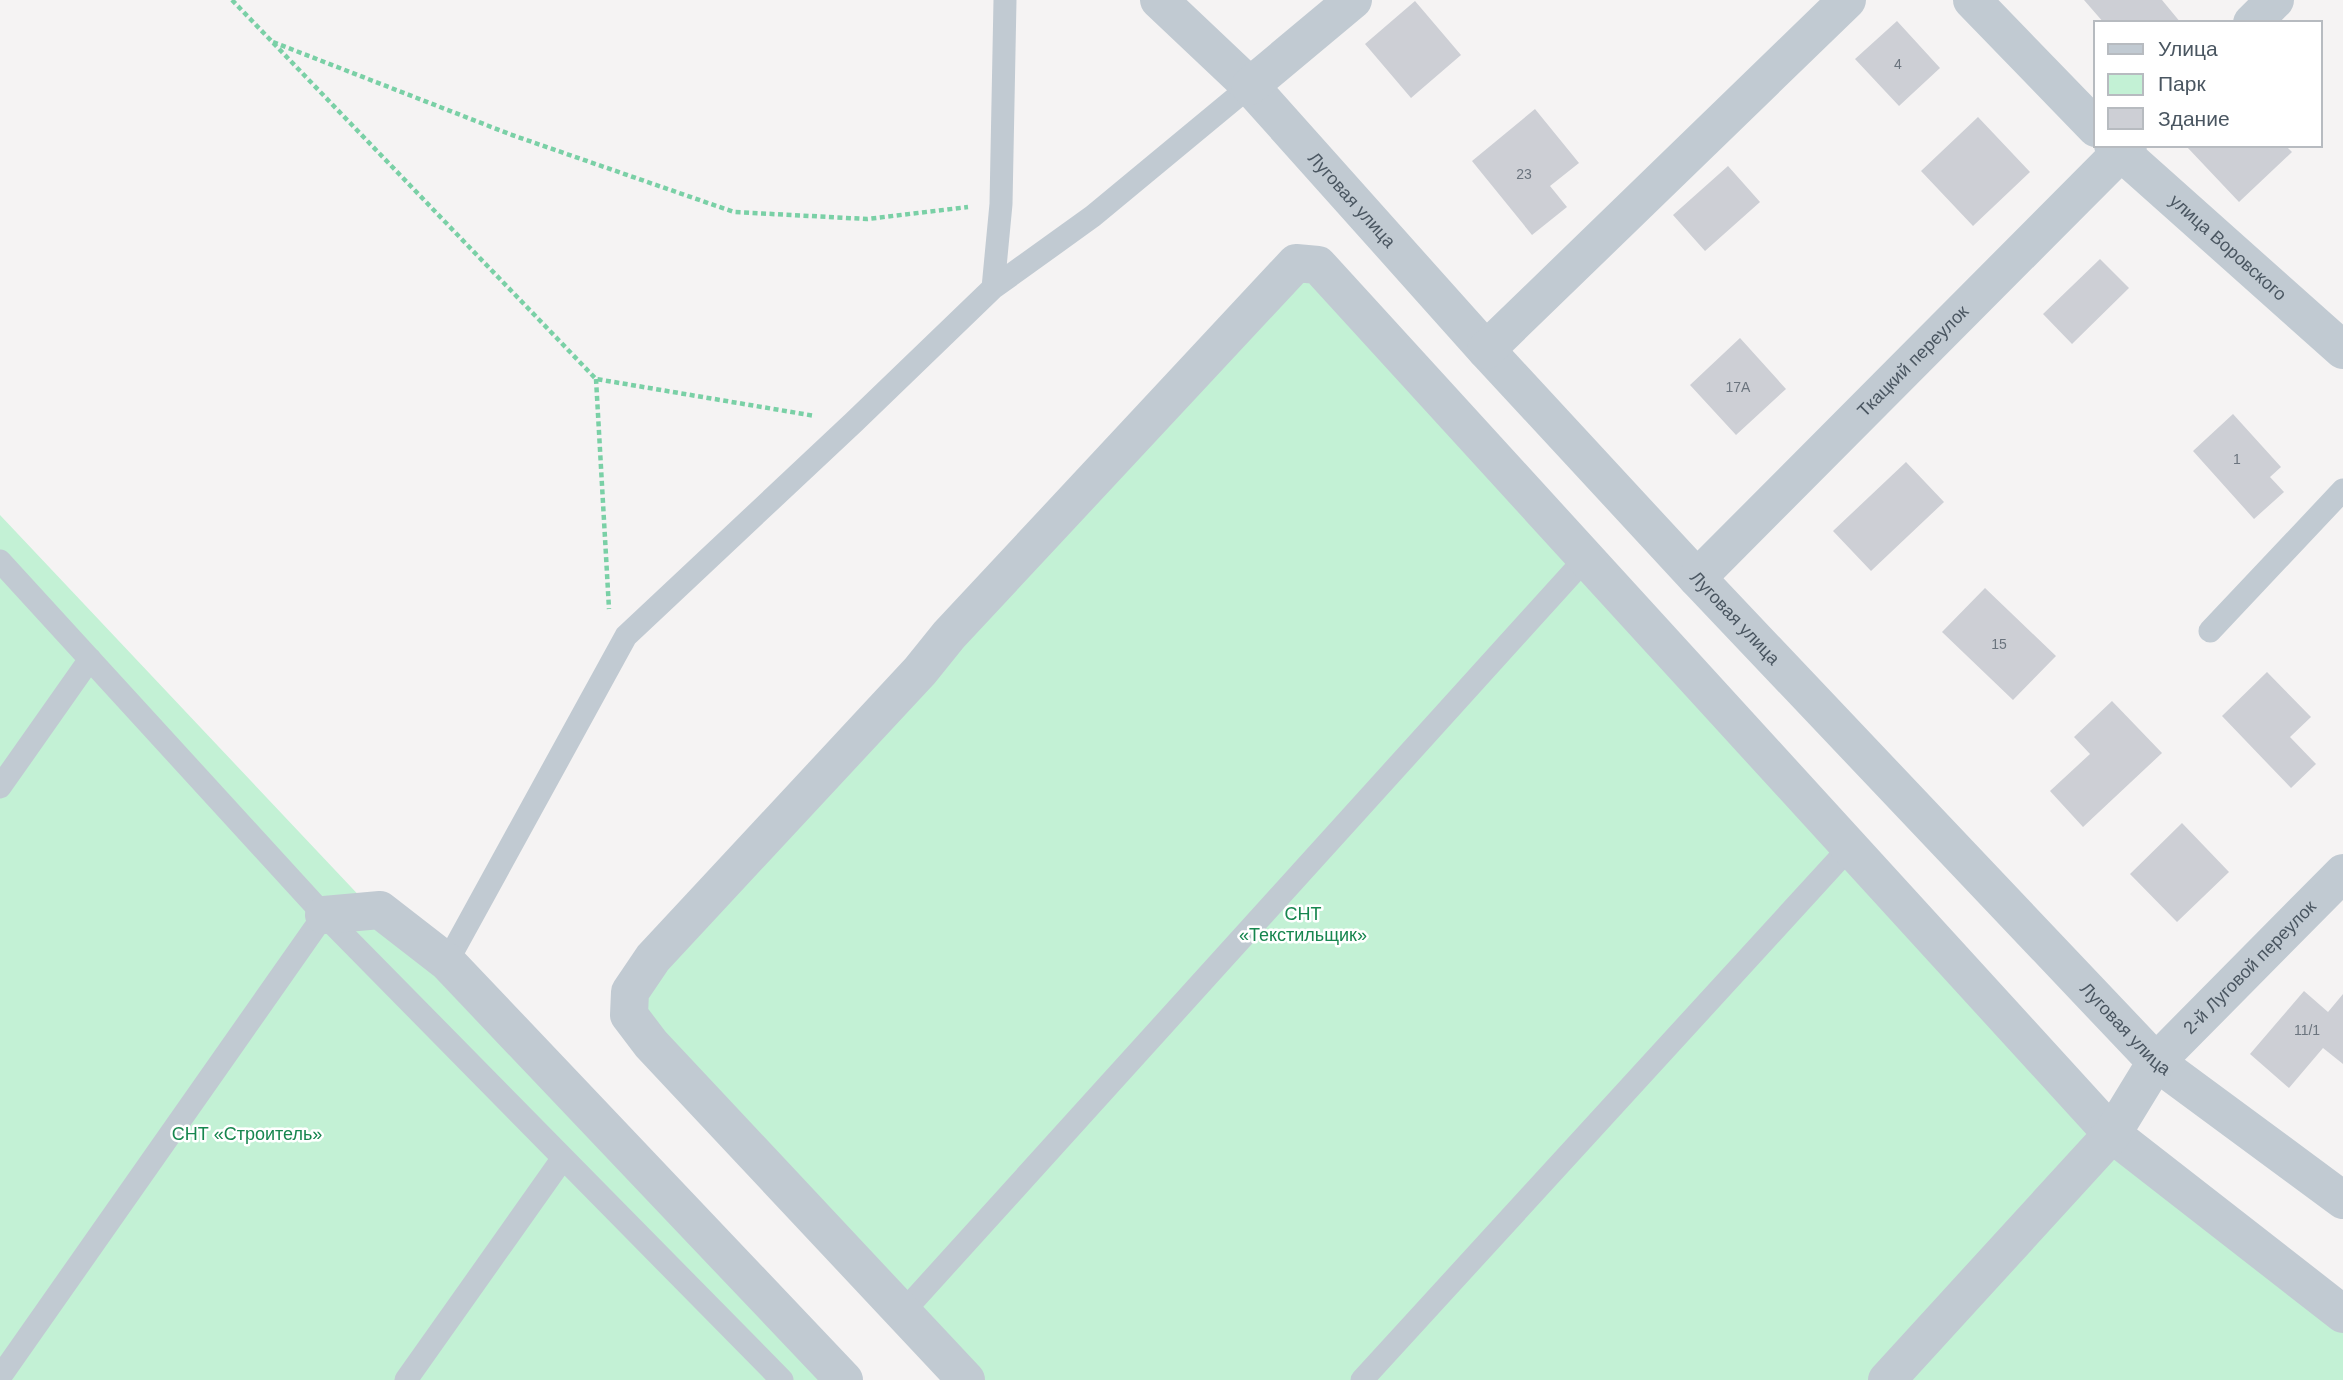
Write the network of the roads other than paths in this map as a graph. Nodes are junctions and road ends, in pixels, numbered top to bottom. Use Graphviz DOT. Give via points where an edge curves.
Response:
graph roads {
  1 [pos="1006,0"];
  2 [pos="1159,0"];
  3 [pos="1353,0"];
  4 [pos="1847,0"];
  5 [pos="1972,0"];
  6 [pos="2276,0"];
  7 [pos="2254,21"];
  8 [pos="1250,86"];
  9 [pos="2094,122"];
  10 [pos="2111,147"];
  11 [pos="2119,147"];
  12 [pos="993,288"];
  13 [pos="1486,350"];
  14 [pos="2343,350"];
  15 [pos="2343,490"];
  16 [pos="1586,558"];
  17 [pos="0,561"];
  18 [pos="1697,578"];
  19 [pos="2210,631"];
  20 [pos="90,659"];
  21 [pos="0,786"];
  22 [pos="1850,848"];
  23 [pos="2343,873"];
  24 [pos="324,915"];
  25 [pos="447,962"];
  26 [pos="2156,1062"];
  27 [pos="2112,1134"];
  28 [pos="563,1158"];
  29 [pos="2343,1200"];
  30 [pos="903,1312"];
  31 [pos="2343,1314"];
  32 [pos="0,1377"];
  33 [pos="406,1380"];
  34 [pos="782,1380"];
  35 [pos="844,1380"];
  36 [pos="966,1380"];
  37 [pos="1362,1380"];
  38 [pos="1887,1380"];
  1 -- 12 [label="lane" via="1001,204"];
  2 -- 8 [label="street, Луговая улица"];
  3 -- 8 [label="street"];
  4 -- 13 [label="street"];
  5 -- 9 [label="street, улица Воровского"];
  6 -- 7 [label="street"];
  8 -- 12 [label="lane" via="1093,216"];
  8 -- 13 [label="street, Луговая улица"];
  10 -- 18 [label="street, Ткацкий переулок"];
  11 -- 14 [label="street, улица Воровского"];
  12 -- 25 [label="lane" via="626,636"];
  13 -- 18 [label="street, Луговая улица"];
  15 -- 19 [label="lane"];
  16 -- 22 [label="street"];
  16 -- 30 [label="lane"];
  16 -- 30 [label="street" via="1318,265 1296,263 653,958 630,992 629,1015"];
  17 -- 20 [label="lane"];
  18 -- 26 [label="street, Луговая улица"];
  20 -- 21 [label="lane"];
  20 -- 24 [label="lane"];
  22 -- 27 [label="street"];
  22 -- 37 [label="lane"];
  23 -- 26 [label="street, 2-й Луговой переулок"];
  24 -- 25 [label="street" via="380,910"];
  24 -- 28 [label="lane"];
  24 -- 32 [label="lane"];
  25 -- 35 [label="street"];
  26 -- 27 [label="street, 2-й Луговой переулок"];
  26 -- 29 [label="street, Луговая улица"];
  27 -- 31 [label="street"];
  27 -- 38 [label="street, 2-й Луговой переулок"];
  28 -- 33 [label="lane"];
  28 -- 34 [label="lane"];
  30 -- 36 [label="street"];
}
